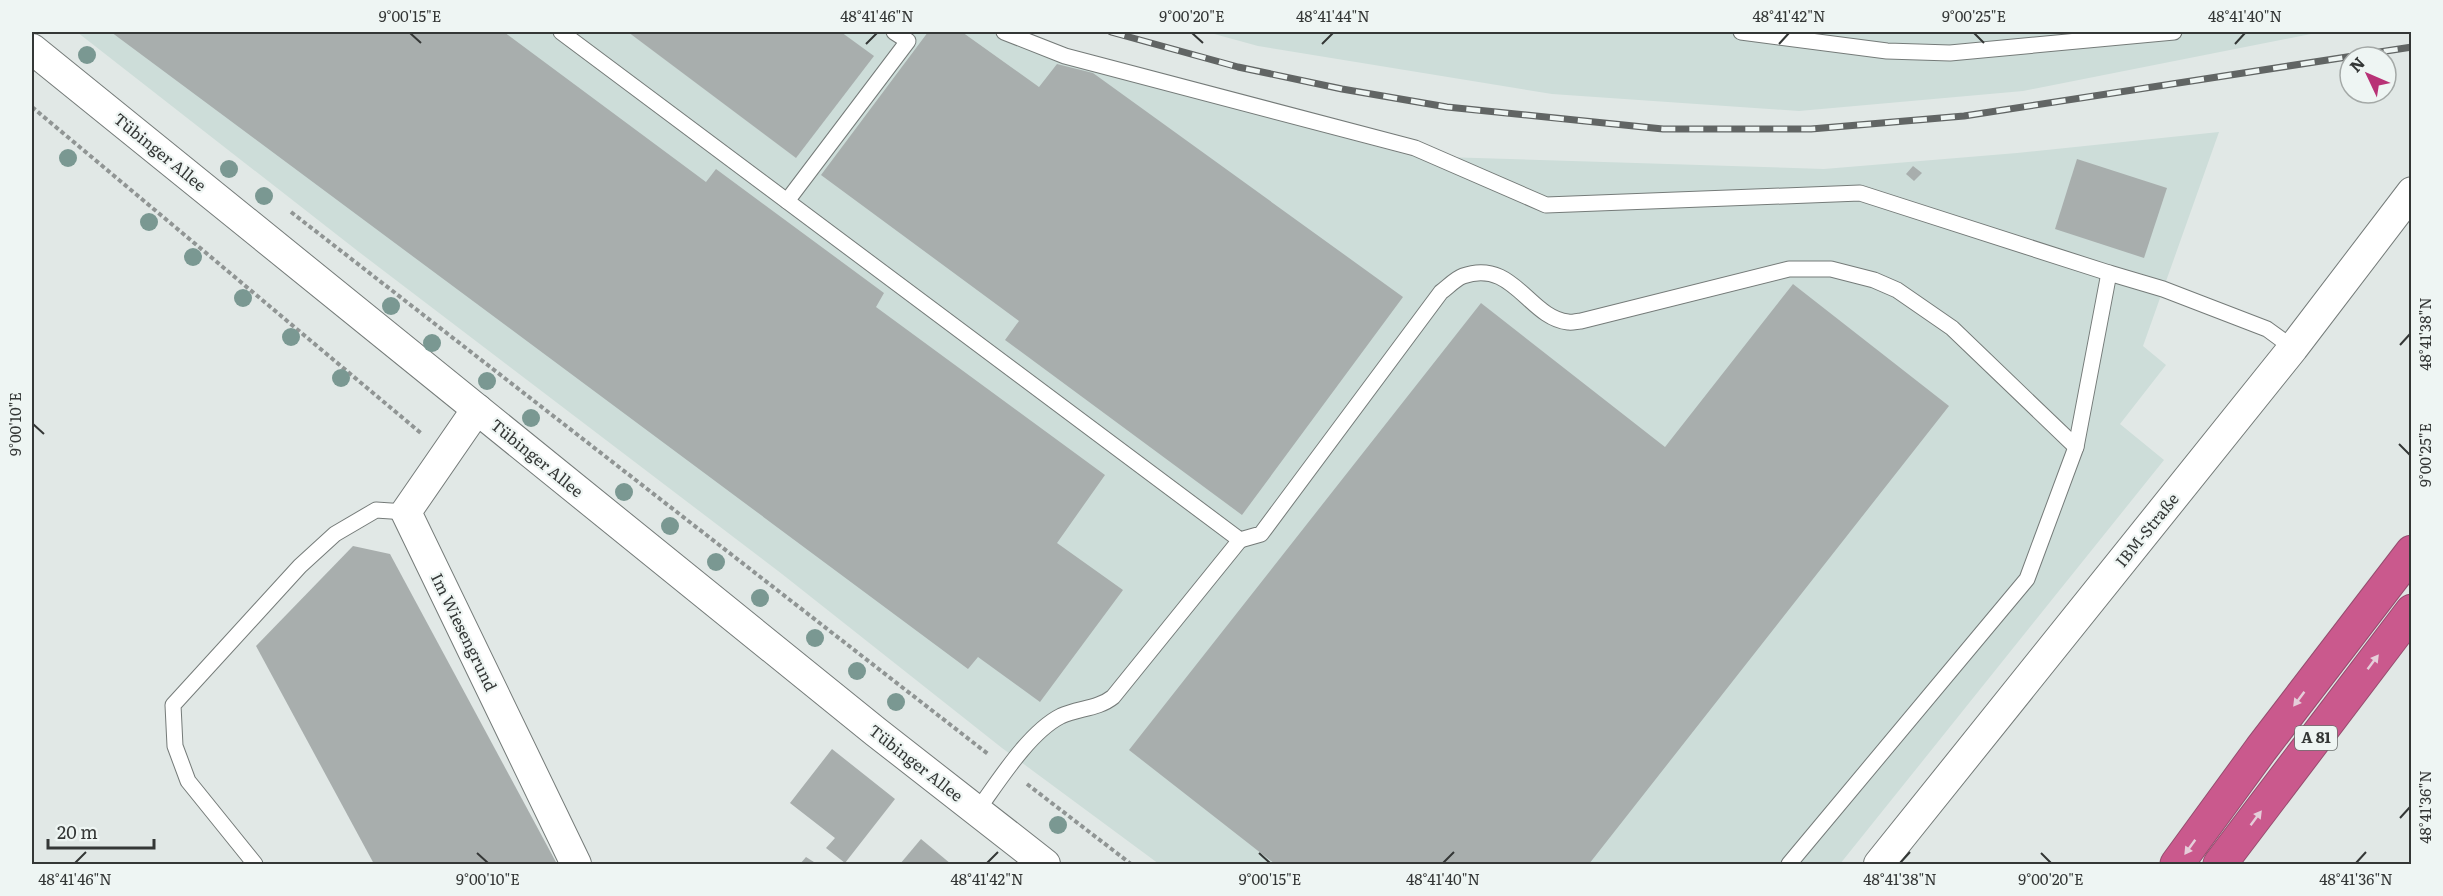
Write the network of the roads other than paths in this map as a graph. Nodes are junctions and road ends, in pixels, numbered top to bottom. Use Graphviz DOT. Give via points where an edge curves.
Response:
graph roads {
  1 [pos="561,32"];
  2 [pos="894,32"];
  3 [pos="1004,32"];
  4 [pos="1741,32"];
  5 [pos="2174,32"];
  6 [pos="32,49"];
  7 [pos="2412,192"];
  8 [pos="787,201"];
  9 [pos="2109,273"];
  10 [pos="2293,348"];
  11 [pos="477,409"];
  12 [pos="2076,447"];
  13 [pos="406,512"];
  14 [pos="1240,540"];
  15 [pos="2412,552"];
  16 [pos="2412,611"];
  17 [pos="977,811"];
  18 [pos="255,864"];
  19 [pos="576,864"];
  20 [pos="1046,864"];
  21 [pos="1789,864"];
  22 [pos="1879,864"];
  23 [pos="2176,864"];
  24 [pos="2220,864"];
  1 -- 8 [label="lane"];
  2 -- 8 [label="lane" via="908,41"];
  3 -- 9 [label="lane" via="1065,56 1415,148 1546,205 1860,193"];
  4 -- 5 [label="lane" via="1887,51 1950,53"];
  6 -- 11 [label="street, Tübinger Allee"];
  7 -- 10 [label="street, IBM-Straße"];
  8 -- 14 [label="lane"];
  9 -- 10 [label="lane" via="2267,329"];
  9 -- 12 [label="lane"];
  10 -- 22 [label="street, IBM-Straße"];
  11 -- 13 [label="street"];
  11 -- 17 [label="street, Tübinger Allee"];
  12 -- 14 [label="lane" via="1952,328 1897,290 1874,280 1831,269 1789,269 1567,322 1552,316 1498,275 1483,271 1461,276 1441,292 1261,534"];
  12 -- 21 [label="lane" via="2027,579"];
  13 -- 18 [label="lane" via="376,510 335,534 300,566 173,705 175,746 188,781"];
  13 -- 19 [label="street, Im Wiesengrund"];
  14 -- 17 [label="lane" via="1113,697 1105,704 1083,707 1060,717 1039,732"];
  15 -- 23 [label="highway, A 81, one-way"];
  24 -- 16 [label="highway, A 81, one-way"];
  17 -- 20 [label="street, Tübinger Allee"];
}
